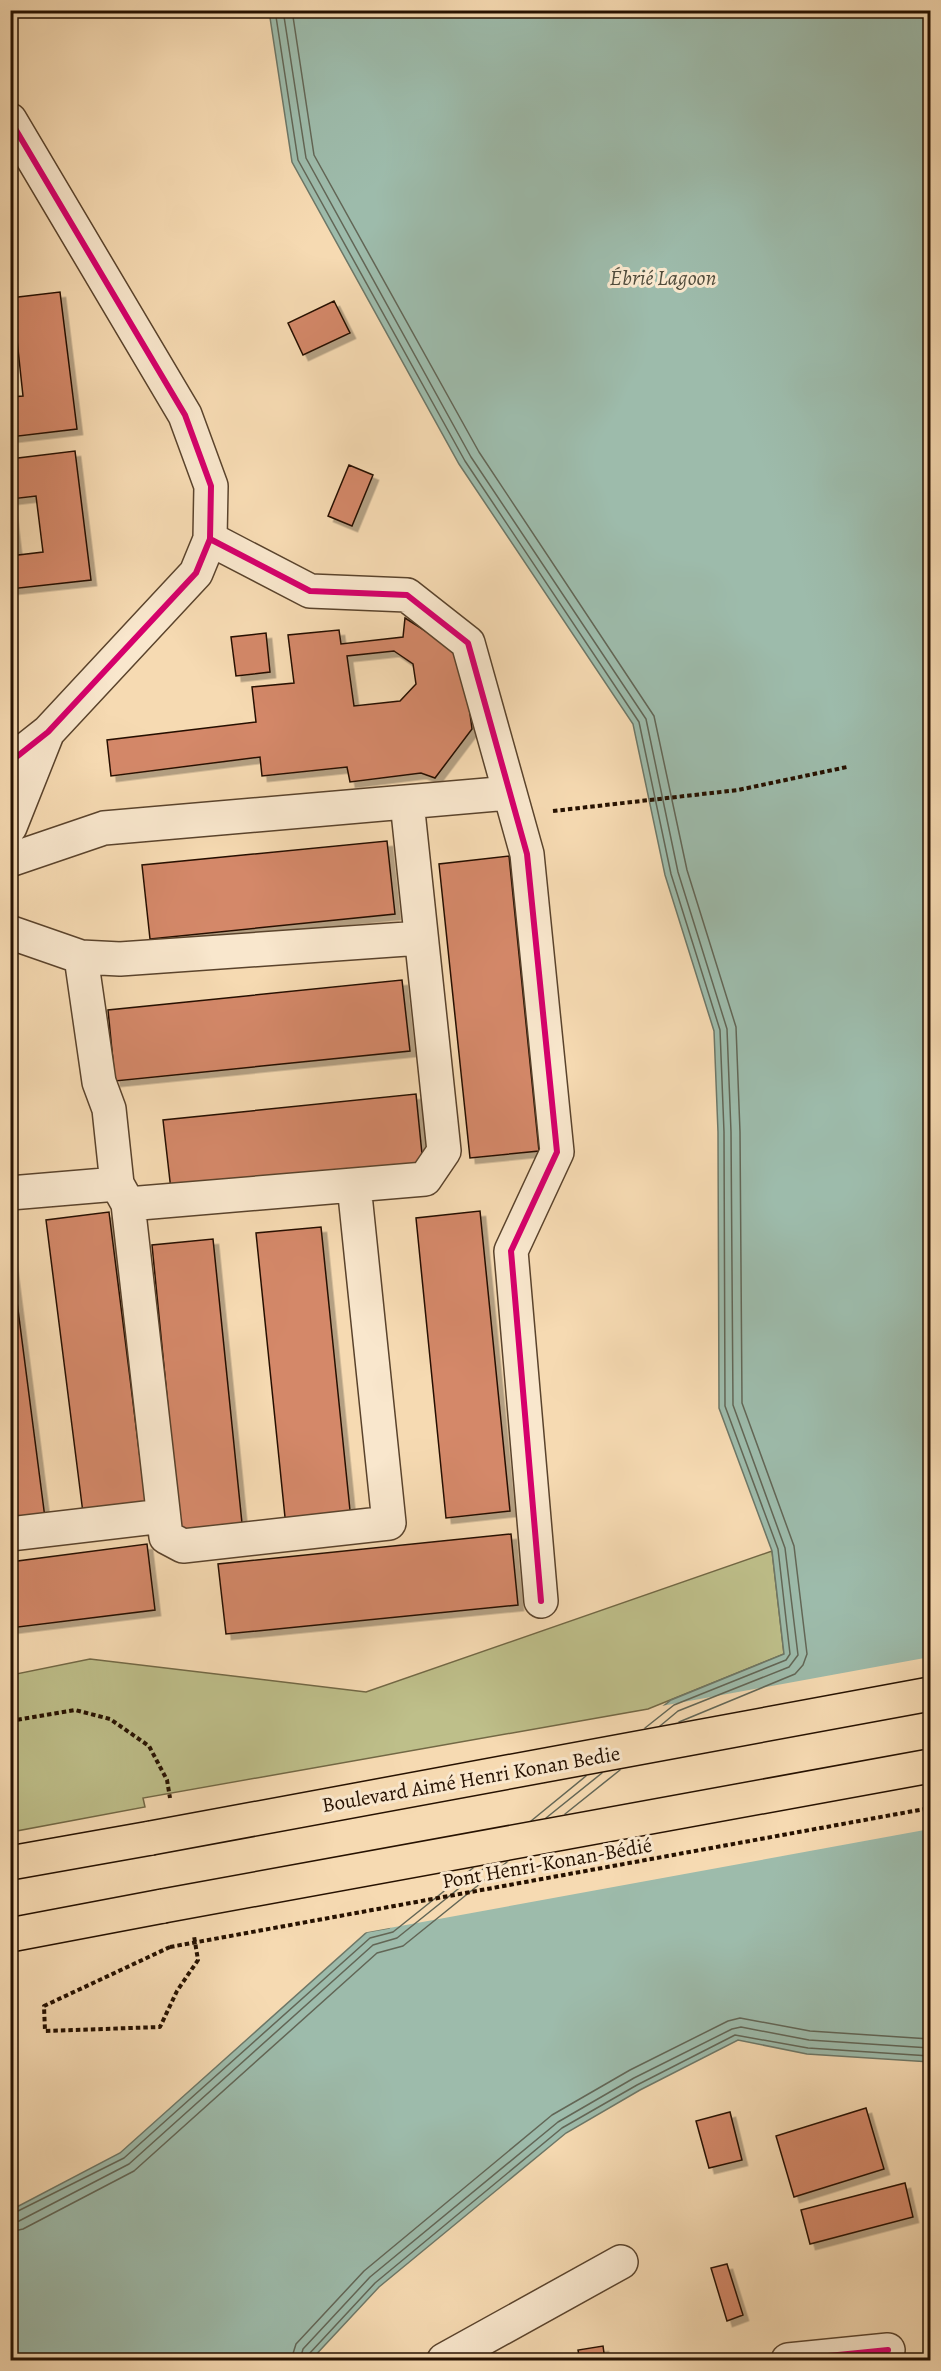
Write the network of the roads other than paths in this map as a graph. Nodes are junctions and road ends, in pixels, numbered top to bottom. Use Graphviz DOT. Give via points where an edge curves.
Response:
graph roads {
  1 [pos="10,120"];
  2 [pos="210,539"];
  3 [pos="48,732"];
  4 [pos="10,762"];
  5 [pos="407,802"];
  6 [pos="513,804"];
  7 [pos="10,827"];
  8 [pos="10,860"];
  9 [pos="12,933"];
  10 [pos="421,938"];
  11 [pos="81,957"];
  12 [pos="354,1185"];
  13 [pos="10,1192"];
  14 [pos="122,1194"];
  15 [pos="163,1516"];
  16 [pos="10,1534"];
  17 [pos="541,1601"];
  18 [pos="930,1694"];
  19 [pos="930,1766"];
  20 [pos="10,1863"];
  21 [pos="10,1935"];
  22 [pos="621,2262"];
  23 [pos="888,2350"];
  24 [pos="444,2361"];
  25 [pos="788,2361"];
  1 -- 2 [label="street" via="185,415 211,486"];
  2 -- 3 [label="street" via="196,573"];
  2 -- 6 [label="street" via="310,591 408,595 468,643"];
  3 -- 4 [label="street"];
  3 -- 7 [label="street"];
  5 -- 6 [label="street"];
  5 -- 8 [label="street" via="104,828"];
  5 -- 10 [label="street"];
  6 -- 17 [label="street" via="527,854 557,1152 511,1251"];
  9 -- 11 [label="street"];
  10 -- 11 [label="street" via="120,959"];
  10 -- 12 [label="street" via="444,1150 425,1179"];
  11 -- 14 [label="street" via="99,1082 109,1108"];
  12 -- 14 [label="street"];
  12 -- 15 [label="street" via="389,1523 183,1546 166,1537"];
  13 -- 14 [label="street"];
  14 -- 15 [label="street"];
  15 -- 16 [label="street"];
  18 -- 20 [label="highway, Boulevard Aimé Henri Konan Bedie, bridge"];
  19 -- 21 [label="highway, bridge"];
  22 -- 24 [label="street"];
  23 -- 25 [label="street"];
}
